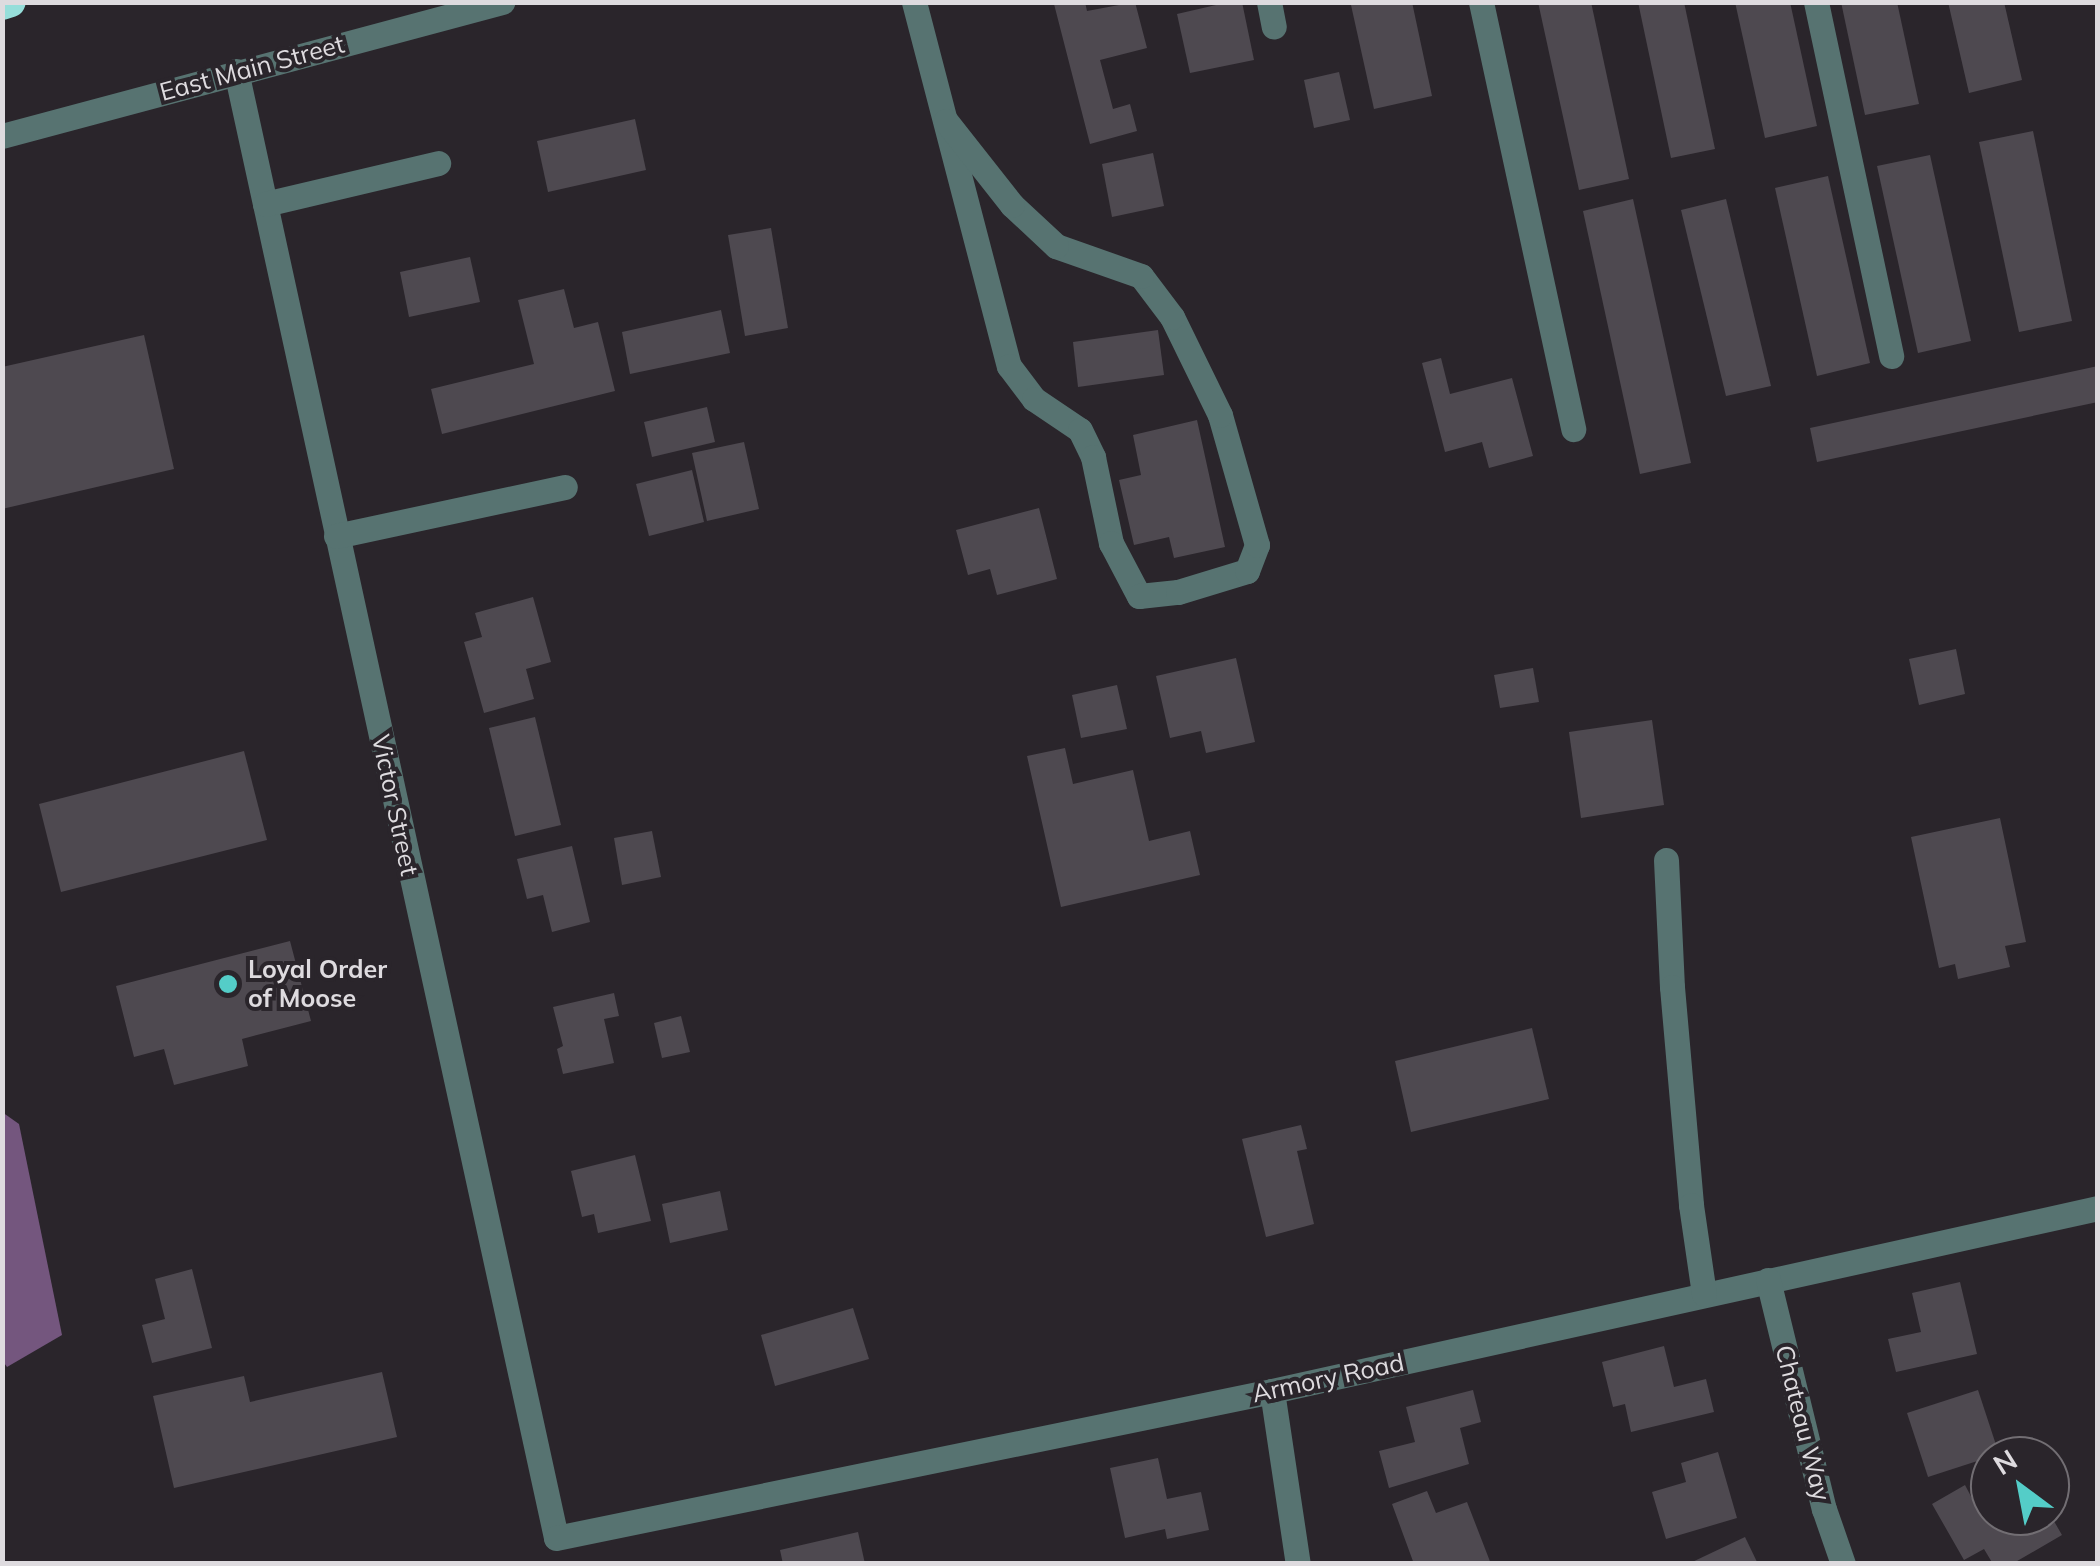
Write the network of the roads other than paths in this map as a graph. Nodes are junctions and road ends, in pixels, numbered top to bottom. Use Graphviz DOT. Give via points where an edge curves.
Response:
graph roads {
  1 [pos="11,2"];
  2 [pos="502,2"];
  3 [pos="914,2"];
  4 [pos="1481,2"];
  5 [pos="1816,2"];
  6 [pos="2,5"];
  7 [pos="236,70"];
  8 [pos="946,121"];
  9 [pos="2,136"];
  10 [pos="438,163"];
  11 [pos="264,204"];
  12 [pos="1890,356"];
  13 [pos="1573,428"];
  14 [pos="565,487"];
  15 [pos="336,536"];
  16 [pos="1666,860"];
  17 [pos="2098,1208"];
  18 [pos="1768,1280"];
  19 [pos="1704,1294"];
  20 [pos="1272,1391"];
  21 [pos="556,1538"];
  22 [pos="1298,1564"];
  23 [pos="1843,1564"];
  1 -- 6 [label="highway"];
  2 -- 7 [label="street, East Main Street"];
  3 -- 8 [label="street"];
  4 -- 13 [label="street"];
  5 -- 12 [label="street"];
  7 -- 9 [label="street, East Main Street"];
  7 -- 11 [label="street, Victor Street"];
  8 -- 8 [label="street" via="1009,366 1034,399 1080,430 1093,456 1111,543 1138,596 1178,592 1247,571 1257,546 1220,415 1172,317 1141,276 1056,246 1012,205"];
  10 -- 11 [label="street"];
  11 -- 15 [label="street, Victor Street"];
  14 -- 15 [label="street"];
  15 -- 21 [label="street, Victor Street"];
  16 -- 19 [label="street" via="1691,1205"];
  17 -- 18 [label="street, Armory Road"];
  18 -- 19 [label="street, Armory Road"];
  18 -- 23 [label="street, Chateau Way"];
  19 -- 20 [label="street, Armory Road"];
  20 -- 21 [label="street, Armory Road"];
  20 -- 22 [label="street"];
}
